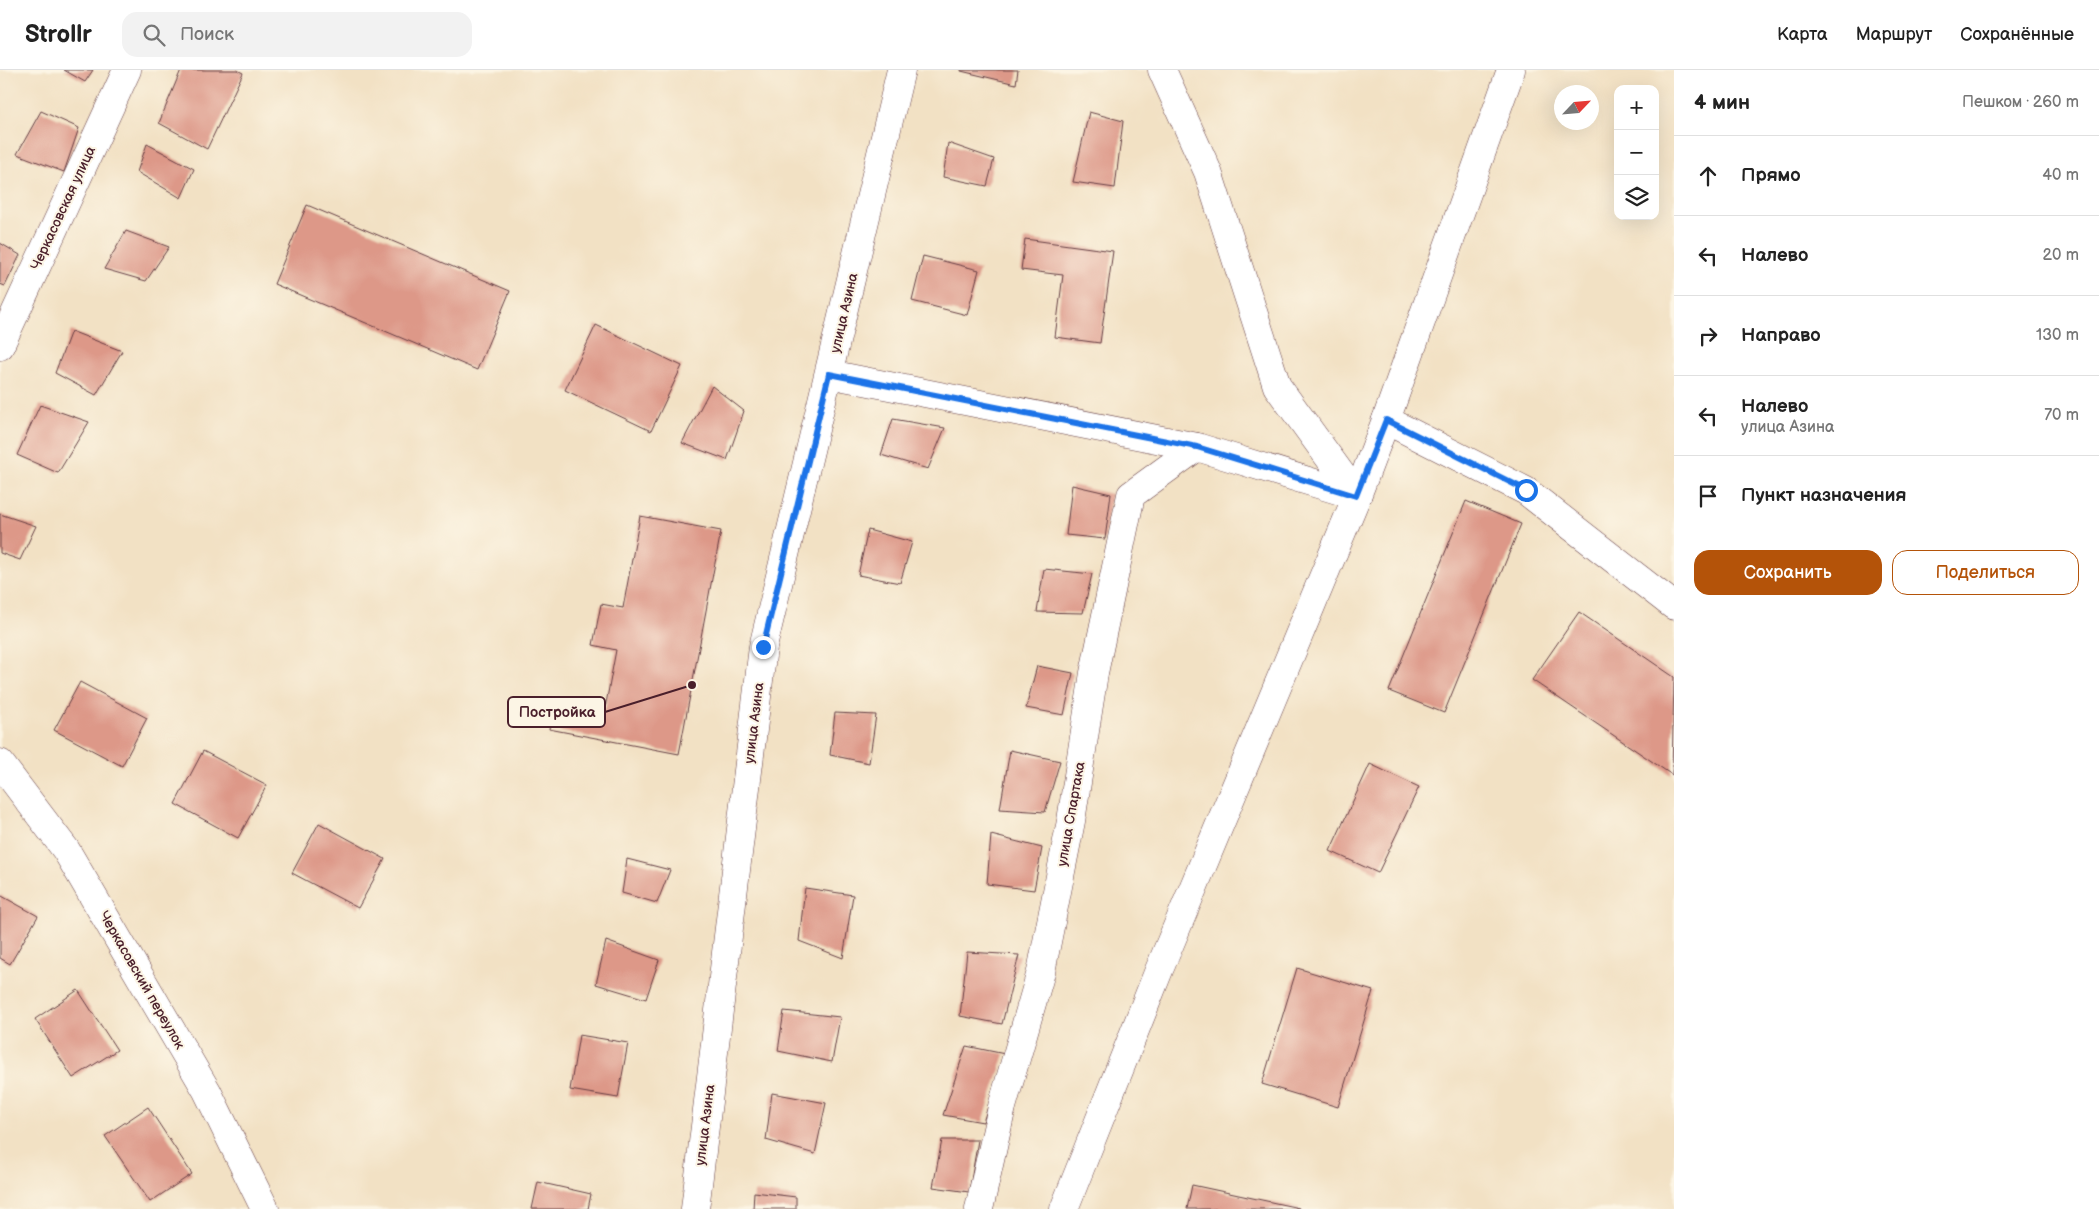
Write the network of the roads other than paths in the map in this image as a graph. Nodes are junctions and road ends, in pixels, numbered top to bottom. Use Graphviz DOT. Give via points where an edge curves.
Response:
graph roads {
  1 [pos="127,70"];
  2 [pos="901,70"];
  3 [pos="1162,70"];
  4 [pos="1510,70"];
  5 [pos="0,346"];
  6 [pos="829,374"];
  7 [pos="1386,420"];
  8 [pos="1197,447"];
  9 [pos="1356,496"];
  10 [pos="1674,606"];
  11 [pos="0,763"];
  12 [pos="265,1209"];
  13 [pos="695,1209"];
  14 [pos="979,1209"];
  15 [pos="1064,1209"];
  1 -- 5 [label="street, Черкасовская улица"];
  2 -- 6 [label="street, улица Азина"];
  3 -- 9 [label="street" via="1208,172 1277,386"];
  4 -- 7 [label="street"];
  6 -- 8 [label="street"];
  6 -- 13 [label="street, улица Азина" via="763,647"];
  7 -- 9 [label="street"];
  7 -- 10 [label="street" via="1526,490"];
  8 -- 9 [label="street"];
  8 -- 14 [label="street, улица Спартака" via="1131,494 1094,673 1041,972 1002,1108"];
  9 -- 15 [label="street" via="1159,970"];
  11 -- 12 [label="street, Черкасовский переулок" via="71,858 207,1091"];
}
